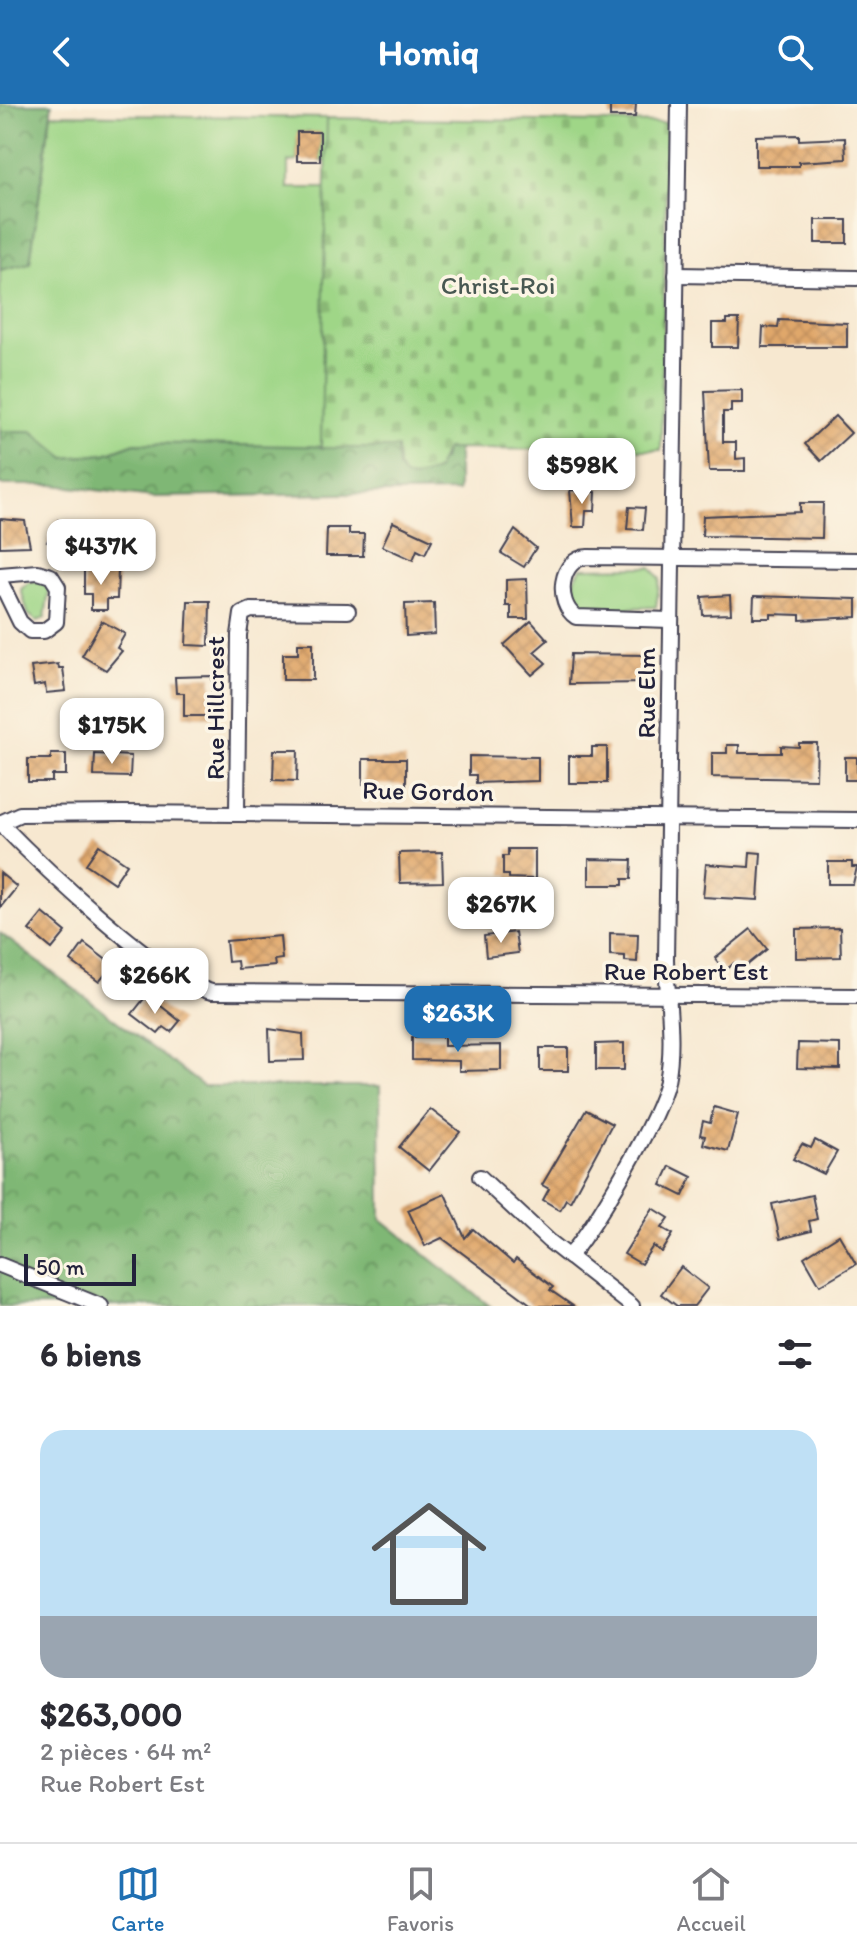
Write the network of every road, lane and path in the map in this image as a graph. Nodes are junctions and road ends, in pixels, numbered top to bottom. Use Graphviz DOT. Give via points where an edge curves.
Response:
graph roads {
  1 [pos="679,104"];
  2 [pos="676,275"];
  3 [pos="857,278"];
  4 [pos="671,558"];
  5 [pos="857,560"];
  6 [pos="0,575"];
  7 [pos="0,581"];
  8 [pos="348,611"];
  9 [pos="670,620"];
  10 [pos="237,813"];
  11 [pos="669,818"];
  12 [pos="857,820"];
  13 [pos="0,823"];
  14 [pos="669,995"];
  15 [pos="857,996"];
  16 [pos="480,1177"];
  17 [pos="569,1257"];
  18 [pos="0,1265"];
  19 [pos="101,1306"];
  20 [pos="632,1306"];
  1 -- 2 [label="street, Rue Elm"];
  2 -- 3 [label="street"];
  2 -- 4 [label="street, Rue Elm"];
  4 -- 5 [label="street"];
  4 -- 9 [label="street, Rue Elm"];
  4 -- 9 [label="street" via="575,559 566,571 564,600 567,611 581,619"];
  6 -- 7 [label="street" via="51,576 58,587 56,622 44,631 30,631"];
  8 -- 10 [label="street, Rue Hillcrest" via="242,614"];
  9 -- 11 [label="street, Rue Elm"];
  10 -- 11 [label="street, Rue Gordon"];
  10 -- 13 [label="street, Rue Gordon" via="20,814"];
  11 -- 12 [label="street, Rue Gordon"];
  11 -- 14 [label="street, Rue Elm"];
  13 -- 14 [label="street, Rue Robert Est" via="162,966 203,990"];
  14 -- 15 [label="street, Rue Robert Est"];
  14 -- 17 [label="street, Rue Elm" via="663,1094"];
  16 -- 17 [label="street"];
  17 -- 20 [label="street"];
  18 -- 19 [label="street"];
}
